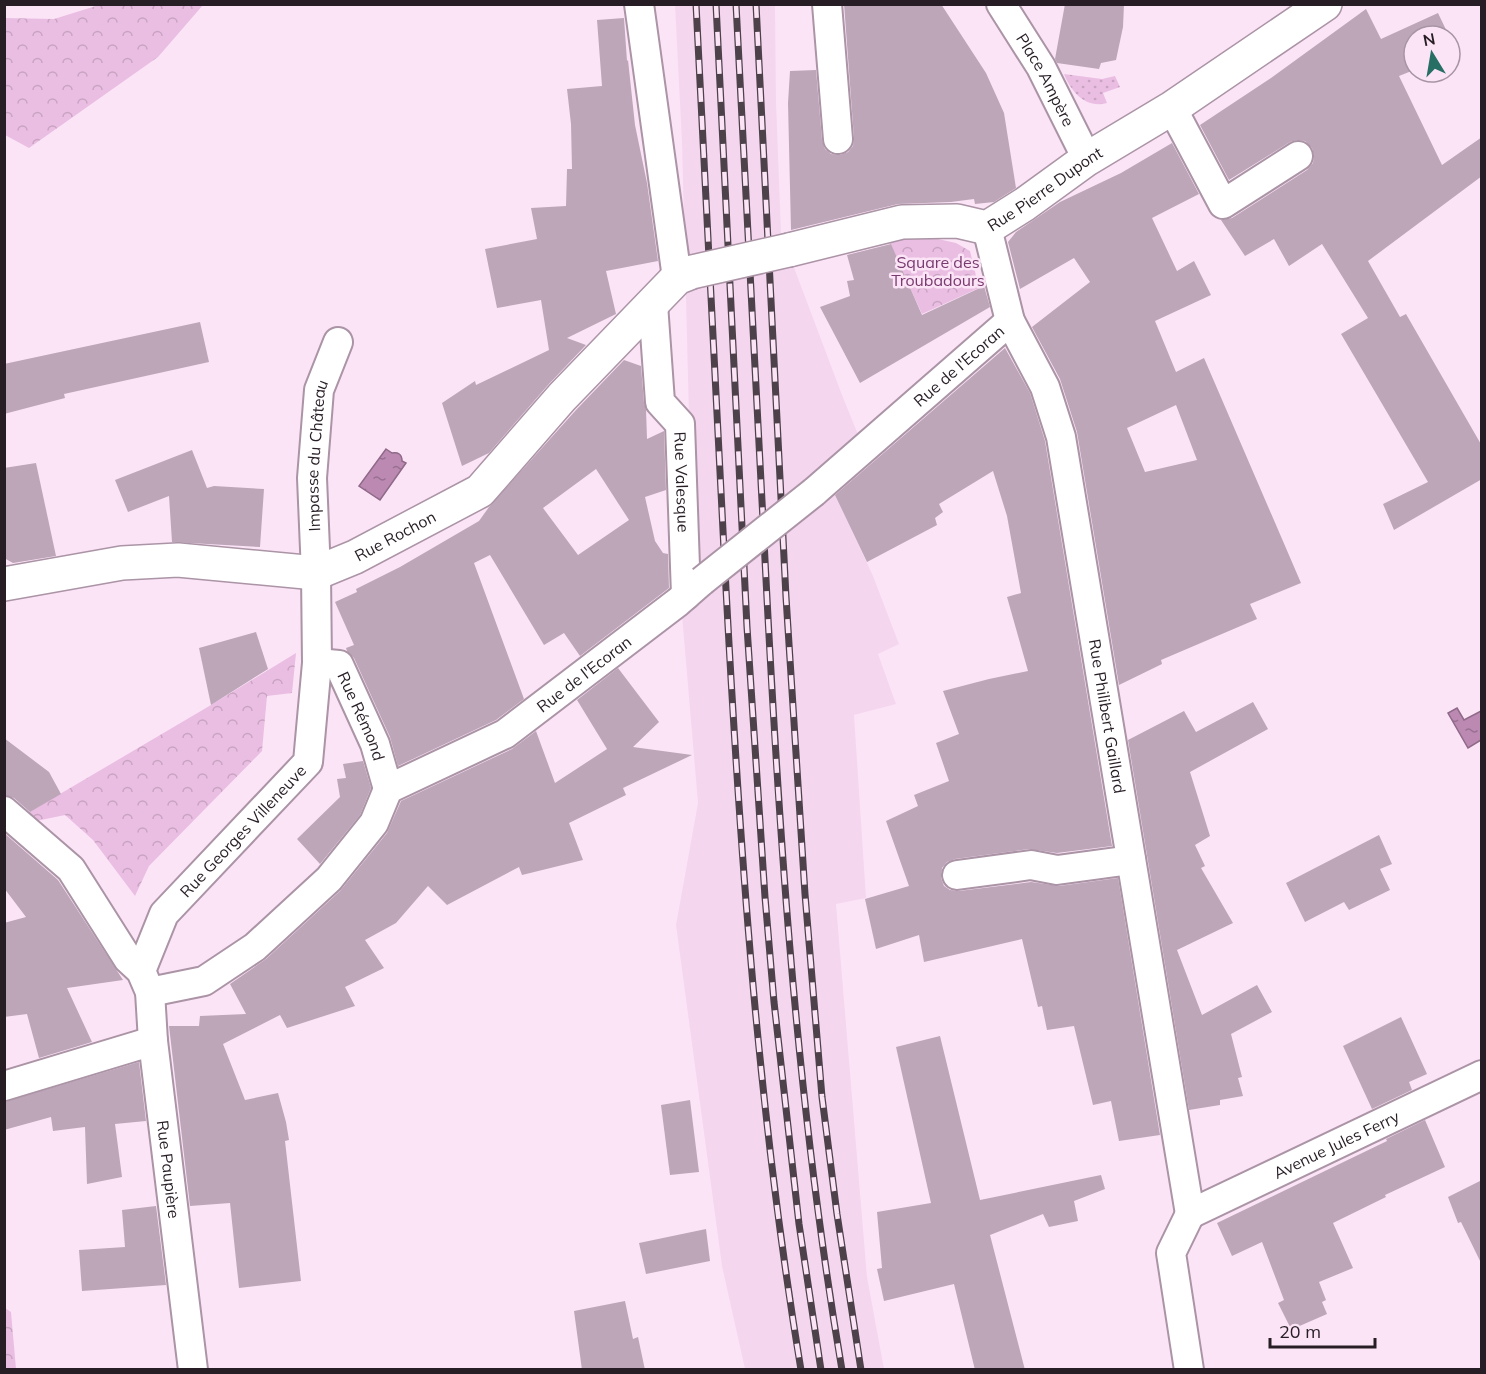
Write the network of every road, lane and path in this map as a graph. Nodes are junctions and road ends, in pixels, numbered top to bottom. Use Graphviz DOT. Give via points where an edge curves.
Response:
graph roads {
  1 [pos="639,4"];
  2 [pos="827,4"];
  3 [pos="1001,4"];
  4 [pos="1319,6"];
  5 [pos="1172,108"];
  6 [pos="838,139"];
  7 [pos="1298,156"];
  8 [pos="1087,159"];
  9 [pos="987,228"];
  10 [pos="685,275"];
  11 [pos="653,304"];
  12 [pos="1011,321"];
  13 [pos="338,342"];
  14 [pos="316,573"];
  15 [pos="4,584"];
  16 [pos="694,588"];
  17 [pos="317,663"];
  18 [pos="388,789"];
  19 [pos="4,810"];
  20 [pos="1131,860"];
  21 [pos="957,875"];
  22 [pos="146,982"];
  23 [pos="153,1041"];
  24 [pos="1482,1075"];
  25 [pos="4,1086"];
  26 [pos="1190,1215"];
  27 [pos="193,1370"];
  28 [pos="1189,1370"];
  1 -- 10 [label="street"];
  2 -- 6 [label="street"];
  3 -- 8 [label="street, Place Ampère" via="1041,67"];
  4 -- 5 [label="street, Rue Pierre Dupont"];
  5 -- 7 [label="street" via="1223,204"];
  5 -- 8 [label="street, Rue Pierre Dupont"];
  8 -- 9 [label="street, Rue Pierre Dupont"];
  9 -- 10 [label="street, Rue Pierre Dupont, bridge" via="957,221 902,222"];
  9 -- 12 [label="street, Rue Philibert Gaillard"];
  10 -- 11 [label="street, Rue Rochon"];
  11 -- 14 [label="street, Rue Rochon" via="562,397 480,491 355,557"];
  11 -- 16 [label="street, Rue Valesque" via="660,402 681,424"];
  12 -- 16 [label="street, Rue de l'Ecoran, bridge" via="814,492"];
  12 -- 20 [label="street, Rue Philibert Gaillard" via="1045,387 1061,438"];
  13 -- 14 [label="street, Impasse du Château" via="318,401 312,478"];
  14 -- 15 [label="street, Rue Rochon" via="178,560 122,563"];
  14 -- 17 [label="street, Rue Georges Villeneuve"];
  16 -- 18 [label="street, Rue de l'Ecoran" via="505,734"];
  17 -- 18 [label="street, Rue Rémond" via="339,665 375,744"];
  17 -- 22 [label="street, Rue Georges Villeneuve" via="308,762 164,914"];
  18 -- 22 [label="street" via="374,823 328,879 255,947 204,981"];
  19 -- 22 [label="street" via="71,869"];
  20 -- 21 [label="street" via="1057,870 1031,865"];
  20 -- 26 [label="street, Rue Philibert Gaillard"];
  22 -- 23 [label="street, Rue Paupière"];
  23 -- 25 [label="street"];
  23 -- 27 [label="street, Rue Paupière"];
  24 -- 26 [label="street, Avenue Jules Ferry"];
  26 -- 28 [label="street" via="1171,1253"];
}
